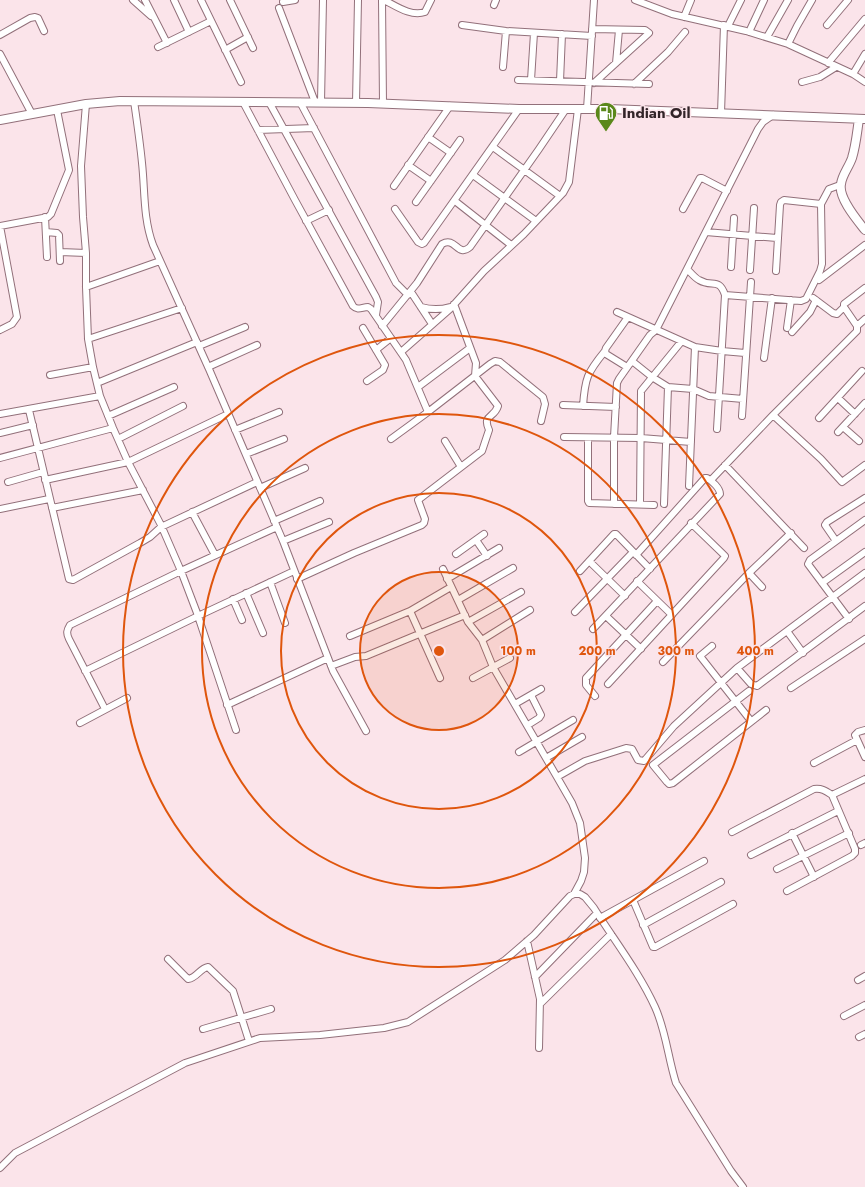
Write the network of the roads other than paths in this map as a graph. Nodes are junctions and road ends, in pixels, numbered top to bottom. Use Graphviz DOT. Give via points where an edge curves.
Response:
graph roads {
  1 [pos="134,0"];
  2 [pos="145,0"];
  3 [pos="174,0"];
  4 [pos="202,0"];
  5 [pos="230,0"];
  6 [pos="295,0"];
  7 [pos="323,0"];
  8 [pos="358,0"];
  9 [pos="383,0"];
  10 [pos="402,0"];
  11 [pos="431,0"];
  12 [pos="594,0"];
  13 [pos="635,0"];
  14 [pos="691,0"];
  15 [pos="741,0"];
  16 [pos="764,0"];
  17 [pos="788,0"];
  18 [pos="812,0"];
  19 [pos="848,0"];
  20 [pos="283,2"];
  21 [pos="279,8"];
  22 [pos="399,8"];
  23 [pos="684,17"];
  24 [pos="865,18"];
  25 [pos="155,20"];
  26 [pos="212,21"];
  27 [pos="462,25"];
  28 [pos="827,25"];
  29 [pos="726,26"];
  30 [pos="592,29"];
  31 [pos="44,30"];
  32 [pos="619,30"];
  33 [pos="506,31"];
  34 [pos="189,32"];
  35 [pos="534,32"];
  36 [pos="685,32"];
  37 [pos="749,32"];
  38 [pos="562,34"];
  39 [pos="0,35"];
  40 [pos="592,36"];
  41 [pos="248,37"];
  42 [pos="767,37"];
  43 [pos="167,43"];
  44 [pos="788,44"];
  45 [pos="158,47"];
  46 [pos="253,48"];
  47 [pos="226,50"];
  48 [pos="0,54"];
  49 [pos="865,54"];
  50 [pos="616,63"];
  51 [pos="828,63"];
  52 [pos="503,67"];
  53 [pos="836,67"];
  54 [pos="853,74"];
  55 [pos="518,80"];
  56 [pos="531,80"];
  57 [pos="241,82"];
  58 [pos="560,82"];
  59 [pos="802,82"];
  60 [pos="865,82"];
  61 [pos="591,83"];
  62 [pos="634,84"];
  63 [pos="649,84"];
  64 [pos="134,101"];
  65 [pos="243,102"];
  66 [pos="269,102"];
  67 [pos="300,102"];
  68 [pos="318,102"];
  69 [pos="356,103"];
  70 [pos="383,103"];
  71 [pos="86,104"];
  72 [pos="450,106"];
  73 [pos="519,109"];
  74 [pos="566,109"];
  75 [pos="578,109"];
  76 [pos="587,109"];
  77 [pos="57,110"];
  78 [pos="721,113"];
  79 [pos="32,114"];
  80 [pos="773,115"];
  81 [pos="862,119"];
  82 [pos="0,120"];
  83 [pos="314,128"];
  84 [pos="284,129"];
  85 [pos="258,130"];
  86 [pos="428,137"];
  87 [pos="460,140"];
  88 [pos="493,147"];
  89 [pos="451,152"];
  90 [pos="408,165"];
  91 [pos="524,170"];
  92 [pos="473,174"];
  93 [pos="431,181"];
  94 [pos="840,185"];
  95 [pos="394,186"];
  96 [pos="727,191"];
  97 [pos="560,196"];
  98 [pos="505,198"];
  99 [pos="455,201"];
  100 [pos="416,202"];
  101 [pos="821,204"];
  102 [pos="683,208"];
  103 [pos="754,208"];
  104 [pos="394,209"];
  105 [pos="328,210"];
  106 [pos="45,217"];
  107 [pos="734,218"];
  108 [pos="306,221"];
  109 [pos="536,221"];
  110 [pos="864,224"];
  111 [pos="486,225"];
  112 [pos="0,226"];
  113 [pos="46,232"];
  114 [pos="706,232"];
  115 [pos="732,234"];
  116 [pos="753,236"];
  117 [pos="777,238"];
  118 [pos="511,245"];
  119 [pos="865,245"];
  120 [pos="60,252"];
  121 [pos="86,253"];
  122 [pos="47,257"];
  123 [pos="160,260"];
  124 [pos="60,261"];
  125 [pos="730,267"];
  126 [pos="687,269"];
  127 [pos="750,270"];
  128 [pos="776,271"];
  129 [pos="819,280"];
  130 [pos="751,282"];
  131 [pos="86,287"];
  132 [pos="865,288"];
  133 [pos="409,293"];
  134 [pos="725,295"];
  135 [pos="749,296"];
  136 [pos="772,298"];
  137 [pos="791,300"];
  138 [pos="452,305"];
  139 [pos="421,307"];
  140 [pos="182,308"];
  141 [pos="844,308"];
  142 [pos="618,312"];
  143 [pos="376,315"];
  144 [pos="628,317"];
  145 [pos="865,319"];
  146 [pos="432,324"];
  147 [pos="382,326"];
  148 [pos="857,326"];
  149 [pos="245,327"];
  150 [pos="363,328"];
  151 [pos="0,330"];
  152 [pos="656,330"];
  153 [pos="88,338"];
  154 [pos="391,338"];
  155 [pos="681,342"];
  156 [pos="198,344"];
  157 [pos="257,345"];
  158 [pos="694,347"];
  159 [pos="470,348"];
  160 [pos="376,350"];
  161 [pos="605,351"];
  162 [pos="722,351"];
  163 [pos="400,352"];
  164 [pos="745,353"];
  165 [pos="764,358"];
  166 [pos="632,361"];
  167 [pos="93,367"];
  168 [pos="208,367"];
  169 [pos="627,367"];
  170 [pos="862,371"];
  171 [pos="50,375"];
  172 [pos="475,376"];
  173 [pos="652,377"];
  174 [pos="367,381"];
  175 [pos="97,383"];
  176 [pos="174,387"];
  177 [pos="418,387"];
  178 [pos="668,387"];
  179 [pos="693,389"];
  180 [pos="100,396"];
  181 [pos="718,397"];
  182 [pos="838,398"];
  183 [pos="743,399"];
  184 [pos="865,403"];
  185 [pos="563,405"];
  186 [pos="183,406"];
  187 [pos="583,406"];
  188 [pos="616,407"];
  189 [pos="29,410"];
  190 [pos="857,411"];
  191 [pos="279,412"];
  192 [pos="428,412"];
  193 [pos="0,414"];
  194 [pos="228,414"];
  195 [pos="865,414"];
  196 [pos="773,415"];
  197 [pos="108,416"];
  198 [pos="742,416"];
  199 [pos="819,418"];
  200 [pos="541,421"];
  201 [pos="33,425"];
  202 [pos="843,427"];
  203 [pos="113,428"];
  204 [pos="717,429"];
  205 [pos="235,430"];
  206 [pos="838,432"];
  207 [pos="0,433"];
  208 [pos="564,437"];
  209 [pos="614,437"];
  210 [pos="588,438"];
  211 [pos="641,438"];
  212 [pos="118,439"];
  213 [pos="284,439"];
  214 [pos="391,439"];
  215 [pos="665,440"];
  216 [pos="445,441"];
  217 [pos="859,441"];
  218 [pos="690,442"];
  219 [pos="37,448"];
  220 [pos="246,454"];
  221 [pos="0,458"];
  222 [pos="128,462"];
  223 [pos="725,465"];
  224 [pos="865,465"];
  225 [pos="461,467"];
  226 [pos="304,468"];
  227 [pos="43,472"];
  228 [pos="45,480"];
  229 [pos="711,480"];
  230 [pos="8,482"];
  231 [pos="259,485"];
  232 [pos="689,486"];
  233 [pos="143,490"];
  234 [pos="865,498"];
  235 [pos="49,499"];
  236 [pos="320,501"];
  237 [pos="614,504"];
  238 [pos="640,504"];
  239 [pos="664,504"];
  240 [pos="654,505"];
  241 [pos="52,508"];
  242 [pos="0,509"];
  243 [pos="192,512"];
  244 [pos="865,520"];
  245 [pos="274,521"];
  246 [pos="329,522"];
  247 [pos="691,523"];
  248 [pos="161,526"];
  249 [pos="277,527"];
  250 [pos="790,533"];
  251 [pos="484,534"];
  252 [pos="476,540"];
  253 [pos="283,541"];
  254 [pos="836,541"];
  255 [pos="499,548"];
  256 [pos="804,548"];
  257 [pos="865,552"];
  258 [pos="635,553"];
  259 [pos="456,554"];
  260 [pos="214,555"];
  261 [pos="486,556"];
  262 [pos="589,561"];
  263 [pos="513,568"];
  264 [pos="443,569"];
  265 [pos="650,569"];
  266 [pos="181,571"];
  267 [pos="294,571"];
  268 [pos="580,571"];
  269 [pos="749,573"];
  270 [pos="865,573"];
  271 [pos="297,579"];
  272 [pos="447,579"];
  273 [pos="606,579"];
  274 [pos="637,581"];
  275 [pos="270,582"];
  276 [pos="822,583"];
  277 [pos="451,587"];
  278 [pos="762,587"];
  279 [pos="521,592"];
  280 [pos="246,593"];
  281 [pos="624,596"];
  282 [pos="832,597"];
  283 [pos="232,599"];
  284 [pos="458,600"];
  285 [pos="657,601"];
  286 [pos="865,606"];
  287 [pos="530,610"];
  288 [pos="410,611"];
  289 [pos="575,612"];
  290 [pos="465,615"];
  291 [pos="672,615"];
  292 [pos="198,616"];
  293 [pos="606,616"];
  294 [pos="849,618"];
  295 [pos="242,620"];
  296 [pos="468,622"];
  297 [pos="285,623"];
  298 [pos="593,630"];
  299 [pos="787,631"];
  300 [pos="263,633"];
  301 [pos="421,634"];
  302 [pos="626,635"];
  303 [pos="350,636"];
  304 [pos="865,639"];
  305 [pos="482,640"];
  306 [pos="712,646"];
  307 [pos="641,648"];
  308 [pos="803,653"];
  309 [pos="328,658"];
  310 [pos="510,658"];
  311 [pos="664,662"];
  312 [pos="331,666"];
  313 [pos="493,667"];
  314 [pos="738,668"];
  315 [pos="85,670"];
  316 [pos="440,678"];
  317 [pos="473,678"];
  318 [pos="721,683"];
  319 [pos="608,684"];
  320 [pos="791,688"];
  321 [pos="540,689"];
  322 [pos="749,691"];
  323 [pos="530,695"];
  324 [pos="595,696"];
  325 [pos="126,698"];
  326 [pos="736,701"];
  327 [pos="515,704"];
  328 [pos="227,705"];
  329 [pos="105,709"];
  330 [pos="766,710"];
  331 [pos="573,720"];
  332 [pos="751,722"];
  333 [pos="80,723"];
  334 [pos="528,725"];
  335 [pos="236,730"];
  336 [pos="865,730"];
  337 [pos="366,731"];
  338 [pos="582,737"];
  339 [pos="857,740"];
  340 [pos="537,741"];
  341 [pos="519,752"];
  342 [pos="865,756"];
  343 [pos="546,758"];
  344 [pos="814,763"];
  345 [pos="557,777"];
  346 [pos="865,779"];
  347 [pos="832,795"];
  348 [pos="838,811"];
  349 [pos="732,832"];
  350 [pos="792,833"];
  351 [pos="849,833"];
  352 [pos="751,855"];
  353 [pos="804,856"];
  354 [pos="704,861"];
  355 [pos="777,869"];
  356 [pos="814,877"];
  357 [pos="721,882"];
  358 [pos="787,891"];
  359 [pos="574,894"];
  360 [pos="633,900"];
  361 [pos="734,904"];
  362 [pos="599,916"];
  363 [pos="643,925"];
  364 [pos="611,934"];
  365 [pos="527,941"];
  366 [pos="168,959"];
  367 [pos="535,976"];
  368 [pos="865,976"];
  369 [pos="858,980"];
  370 [pos="540,1004"];
  371 [pos="865,1005"];
  372 [pos="271,1009"];
  373 [pos="844,1016"];
  374 [pos="242,1017"];
  375 [pos="203,1029"];
  376 [pos="249,1041"];
  377 [pos="539,1048"];
  378 [pos="0,1168"];
  379 [pos="743,1187"];
  1 -- 25 [label="street"];
  2 -- 25 [label="street"];
  3 -- 34 [label="street"];
  4 -- 26 [label="street"];
  5 -- 41 [label="street"];
  6 -- 20 [label="street"];
  7 -- 68 [label="street"];
  8 -- 69 [label="street"];
  9 -- 22 [label="street"];
  9 -- 70 [label="street"];
  10 -- 22 [label="street"];
  11 -- 22 [label="street" via="425,12 420,14"];
  12 -- 30 [label="street"];
  13 -- 23 [label="street"];
  14 -- 23 [label="street"];
  15 -- 29 [label="street"];
  16 -- 37 [label="street"];
  17 -- 42 [label="street"];
  18 -- 44 [label="street"];
  19 -- 28 [label="street"];
  21 -- 68 [label="street"];
  23 -- 29 [label="street"];
  24 -- 51 [label="street"];
  25 -- 43 [label="street"];
  26 -- 34 [label="street"];
  26 -- 47 [label="street"];
  27 -- 33 [label="street"];
  29 -- 37 [label="street"];
  29 -- 78 [label="street"];
  30 -- 32 [label="street"];
  30 -- 40 [label="street"];
  31 -- 39 [label="street" via="35,17"];
  32 -- 50 [label="street"];
  32 -- 50 [label="street" via="645,30 649,33"];
  33 -- 35 [label="street"];
  33 -- 52 [label="street"];
  34 -- 43 [label="street"];
  35 -- 38 [label="street"];
  35 -- 56 [label="street"];
  36 -- 62 [label="street"];
  37 -- 42 [label="street"];
  38 -- 40 [label="street"];
  38 -- 58 [label="street"];
  40 -- 61 [label="street"];
  41 -- 46 [label="street"];
  41 -- 47 [label="street"];
  42 -- 44 [label="street"];
  43 -- 45 [label="street"];
  44 -- 51 [label="street"];
  47 -- 57 [label="street"];
  48 -- 79 [label="street"];
  49 -- 54 [label="street"];
  50 -- 61 [label="street"];
  51 -- 53 [label="street"];
  53 -- 54 [label="street"];
  53 -- 59 [label="street" via="820,77"];
  54 -- 60 [label="street"];
  55 -- 56 [label="street"];
  56 -- 58 [label="street"];
  58 -- 61 [label="street"];
  61 -- 62 [label="street"];
  61 -- 76 [label="street"];
  62 -- 63 [label="street"];
  64 -- 65 [label="main road"];
  64 -- 71 [label="main road"];
  64 -- 123 [label="street" via="148,231"];
  65 -- 66 [label="main road"];
  65 -- 85 [label="street"];
  66 -- 67 [label="main road"];
  66 -- 84 [label="street"];
  67 -- 68 [label="main road"];
  67 -- 83 [label="street"];
  68 -- 69 [label="main road"];
  69 -- 70 [label="main road"];
  70 -- 72 [label="main road"];
  71 -- 77 [label="main road"];
  71 -- 121 [label="street" via="81,166"];
  72 -- 73 [label="main road"];
  72 -- 86 [label="street"];
  73 -- 74 [label="main road"];
  73 -- 88 [label="street"];
  74 -- 75 [label="main road"];
  74 -- 91 [label="street"];
  75 -- 76 [label="main road"];
  75 -- 97 [label="street" via="569,182"];
  76 -- 78 [label="main road"];
  77 -- 79 [label="main road"];
  77 -- 106 [label="street" via="69,170 50,214"];
  78 -- 80 [label="main road"];
  79 -- 82 [label="main road"];
  80 -- 81 [label="main road"];
  80 -- 96 [label="street" via="758,129"];
  81 -- 94 [label="main road" via="852,158"];
  83 -- 84 [label="street"];
  83 -- 133 [label="street" via="396,283"];
  84 -- 85 [label="street"];
  84 -- 105 [label="street"];
  85 -- 108 [label="street"];
  86 -- 89 [label="street"];
  86 -- 90 [label="street"];
  87 -- 89 [label="street"];
  88 -- 91 [label="street"];
  88 -- 92 [label="street"];
  89 -- 93 [label="street"];
  90 -- 93 [label="street"];
  90 -- 95 [label="street"];
  91 -- 97 [label="street"];
  91 -- 98 [label="street"];
  92 -- 98 [label="street"];
  92 -- 99 [label="street"];
  93 -- 100 [label="street"];
  94 -- 101 [label="street" via="829,189"];
  94 -- 110 [label="main road" via="852,214"];
  96 -- 102 [label="street" via="700,178"];
  96 -- 114 [label="street"];
  97 -- 109 [label="street"];
  98 -- 109 [label="street"];
  98 -- 111 [label="street"];
  99 -- 104 [label="street" via="422,244"];
  99 -- 111 [label="street"];
  101 -- 117 [label="street" via="784,200 781,202"];
  101 -- 137 [label="street" via="820,271 806,299"];
  103 -- 116 [label="street"];
  105 -- 108 [label="street"];
  105 -- 143 [label="street" via="376,297"];
  106 -- 112 [label="street"];
  106 -- 113 [label="street"];
  107 -- 115 [label="street"];
  108 -- 143 [label="street" via="353,306 358,309 368,307"];
  109 -- 118 [label="street"];
  111 -- 118 [label="street"];
  111 -- 133 [label="street" via="466,250 460,250 451,242 442,244 425,273"];
  112 -- 151 [label="street" via="17,317 12,324"];
  113 -- 120 [label="street" via="59,235"];
  113 -- 122 [label="street"];
  114 -- 115 [label="street"];
  114 -- 126 [label="street"];
  115 -- 116 [label="street"];
  115 -- 125 [label="street"];
  116 -- 117 [label="street"];
  116 -- 127 [label="street"];
  117 -- 128 [label="street"];
  118 -- 138 [label="street"];
  119 -- 129 [label="street"];
  120 -- 121 [label="street"];
  120 -- 124 [label="street"];
  121 -- 131 [label="street"];
  123 -- 131 [label="street"];
  123 -- 140 [label="street"];
  126 -- 134 [label="street" via="698,280 720,284"];
  126 -- 152 [label="street"];
  130 -- 135 [label="street"];
  131 -- 153 [label="street"];
  132 -- 141 [label="street" via="844,304"];
  133 -- 139 [label="street"];
  133 -- 147 [label="street"];
  134 -- 135 [label="street"];
  134 -- 162 [label="street"];
  135 -- 136 [label="street"];
  135 -- 164 [label="street"];
  136 -- 137 [label="street"];
  136 -- 165 [label="street"];
  137 -- 141 [label="street" via="790,330 810,312 814,299 833,313 837,314"];
  138 -- 139 [label="street" via="441,310"];
  138 -- 146 [label="street"];
  138 -- 159 [label="street"];
  139 -- 146 [label="street"];
  140 -- 153 [label="street"];
  140 -- 156 [label="street"];
  141 -- 148 [label="street"];
  142 -- 144 [label="street"];
  143 -- 147 [label="street"];
  144 -- 152 [label="street"];
  144 -- 161 [label="street"];
  145 -- 148 [label="street"];
  146 -- 163 [label="street"];
  147 -- 154 [label="street"];
  148 -- 196 [label="street" via="857,331"];
  149 -- 156 [label="street"];
  150 -- 160 [label="street"];
  152 -- 155 [label="street"];
  152 -- 166 [label="street"];
  153 -- 167 [label="street"];
  154 -- 160 [label="street"];
  154 -- 163 [label="street"];
  155 -- 158 [label="street"];
  155 -- 173 [label="street"];
  156 -- 168 [label="street"];
  156 -- 175 [label="street"];
  157 -- 168 [label="street"];
  158 -- 162 [label="street"];
  158 -- 179 [label="street"];
  159 -- 172 [label="street" via="476,363"];
  159 -- 177 [label="street"];
  160 -- 174 [label="street" via="385,368"];
  161 -- 169 [label="street"];
  161 -- 187 [label="street" via="587,376"];
  162 -- 164 [label="street"];
  162 -- 181 [label="street"];
  163 -- 177 [label="street"];
  164 -- 183 [label="street"];
  166 -- 169 [label="street"];
  166 -- 173 [label="street"];
  167 -- 171 [label="street"];
  167 -- 175 [label="street"];
  168 -- 194 [label="street"];
  169 -- 188 [label="street" via="617,381"];
  170 -- 182 [label="street"];
  172 -- 192 [label="street"];
  172 -- 200 [label="street" via="495,361 500,362 543,397 545,404"];
  172 -- 225 [label="street" via="498,406 486,419 489,430 482,451"];
  173 -- 178 [label="street"];
  173 -- 211 [label="street" via="641,391"];
  175 -- 180 [label="street"];
  176 -- 197 [label="street"];
  177 -- 192 [label="street"];
  178 -- 179 [label="street"];
  178 -- 215 [label="street"];
  179 -- 181 [label="street" via="704,395"];
  179 -- 218 [label="street"];
  180 -- 189 [label="street"];
  180 -- 197 [label="street"];
  181 -- 183 [label="street"];
  181 -- 204 [label="street"];
  182 -- 190 [label="street"];
  182 -- 199 [label="street"];
  183 -- 198 [label="street"];
  184 -- 190 [label="street"];
  185 -- 187 [label="street"];
  186 -- 212 [label="street"];
  187 -- 188 [label="street"];
  188 -- 209 [label="street"];
  189 -- 193 [label="street"];
  189 -- 201 [label="street"];
  190 -- 195 [label="street"];
  190 -- 202 [label="street"];
  191 -- 205 [label="street"];
  192 -- 214 [label="street"];
  194 -- 205 [label="street"];
  194 -- 222 [label="street"];
  196 -- 223 [label="street"];
  196 -- 224 [label="street" via="842,482"];
  197 -- 203 [label="street"];
  201 -- 207 [label="street"];
  201 -- 219 [label="street"];
  202 -- 206 [label="street"];
  202 -- 217 [label="street"];
  203 -- 212 [label="street"];
  203 -- 219 [label="street"];
  205 -- 220 [label="street"];
  208 -- 210 [label="street"];
  209 -- 210 [label="street"];
  209 -- 211 [label="street"];
  209 -- 237 [label="street"];
  210 -- 237 [label="street" via="588,501"];
  211 -- 215 [label="street"];
  211 -- 238 [label="street"];
  212 -- 222 [label="street"];
  213 -- 220 [label="street"];
  215 -- 218 [label="street"];
  215 -- 239 [label="street"];
  216 -- 225 [label="street"];
  218 -- 232 [label="street"];
  219 -- 221 [label="street"];
  219 -- 227 [label="street"];
  220 -- 231 [label="street"];
  222 -- 228 [label="street"];
  222 -- 233 [label="street"];
  223 -- 229 [label="street"];
  223 -- 250 [label="street"];
  225 -- 271 [label="street" via="418,500 425,518 422,525"];
  226 -- 231 [label="street"];
  227 -- 228 [label="street"];
  227 -- 230 [label="street"];
  228 -- 235 [label="street"];
  229 -- 247 [label="street" via="720,494"];
  229 -- 258 [label="street" via="705,478"];
  231 -- 243 [label="street"];
  231 -- 245 [label="street"];
  233 -- 241 [label="street"];
  233 -- 248 [label="street"];
  234 -- 254 [label="street" via="827,522 827,529"];
  235 -- 241 [label="street"];
  235 -- 242 [label="street"];
  236 -- 245 [label="street"];
  237 -- 238 [label="street"];
  238 -- 240 [label="street"];
  241 -- 248 [label="street" via="69,579 73,580 150,537"];
  243 -- 248 [label="street"];
  243 -- 260 [label="street"];
  244 -- 254 [label="street"];
  245 -- 249 [label="street"];
  246 -- 253 [label="street"];
  247 -- 265 [label="street"];
  247 -- 291 [label="street" via="725,556"];
  248 -- 266 [label="street"];
  249 -- 253 [label="street"];
  249 -- 260 [label="street"];
  250 -- 256 [label="street"];
  250 -- 269 [label="street"];
  251 -- 252 [label="street"];
  252 -- 259 [label="street"];
  252 -- 261 [label="street"];
  253 -- 267 [label="street"];
  254 -- 276 [label="street" via="808,564"];
  255 -- 261 [label="street"];
  257 -- 276 [label="street"];
  258 -- 262 [label="street" via="614,534"];
  258 -- 265 [label="street"];
  258 -- 273 [label="street"];
  260 -- 266 [label="street"];
  261 -- 272 [label="street"];
  262 -- 268 [label="street"];
  262 -- 273 [label="street"];
  263 -- 284 [label="street"];
  264 -- 272 [label="street"];
  265 -- 274 [label="street"];
  266 -- 292 [label="street"];
  266 -- 315 [label="street" via="70,625 67,634"];
  267 -- 271 [label="street"];
  267 -- 275 [label="street"];
  269 -- 278 [label="street"];
  269 -- 311 [label="street"];
  270 -- 282 [label="street"];
  271 -- 309 [label="street"];
  272 -- 277 [label="street"];
  273 -- 281 [label="street"];
  273 -- 289 [label="street"];
  274 -- 281 [label="street"];
  274 -- 285 [label="street"];
  275 -- 280 [label="street"];
  275 -- 297 [label="street"];
  276 -- 282 [label="street"];
  277 -- 284 [label="street"];
  277 -- 288 [label="street"];
  279 -- 296 [label="street"];
  280 -- 283 [label="street"];
  280 -- 300 [label="street"];
  281 -- 293 [label="street"];
  282 -- 294 [label="street"];
  282 -- 299 [label="street"];
  283 -- 292 [label="street"];
  283 -- 295 [label="street"];
  284 -- 290 [label="street"];
  285 -- 291 [label="street"];
  285 -- 302 [label="street"];
  286 -- 294 [label="street"];
  287 -- 305 [label="street"];
  288 -- 301 [label="street"];
  288 -- 303 [label="street"];
  290 -- 296 [label="street"];
  290 -- 301 [label="street"];
  291 -- 307 [label="street"];
  292 -- 315 [label="street"];
  292 -- 328 [label="street"];
  293 -- 298 [label="street"];
  293 -- 302 [label="street"];
  294 -- 308 [label="street"];
  296 -- 305 [label="street"];
  299 -- 308 [label="street"];
  299 -- 314 [label="street"];
  301 -- 312 [label="street" via="366,656 355,657"];
  301 -- 316 [label="street"];
  302 -- 307 [label="street"];
  302 -- 324 [label="street" via="586,678 586,685"];
  304 -- 320 [label="street"];
  305 -- 313 [label="street"];
  306 -- 318 [label="street" via="700,656"];
  307 -- 319 [label="street"];
  308 -- 314 [label="street" via="757,686 751,684"];
  309 -- 312 [label="street"];
  309 -- 328 [label="street"];
  310 -- 313 [label="street"];
  312 -- 337 [label="street"];
  313 -- 317 [label="street"];
  313 -- 327 [label="street"];
  314 -- 318 [label="street"];
  315 -- 329 [label="street"];
  318 -- 326 [label="street"];
  318 -- 345 [label="street" via="674,726 644,761 638,760 632,749 626,748 585,761"];
  321 -- 323 [label="street"];
  322 -- 326 [label="street"];
  323 -- 327 [label="street"];
  323 -- 334 [label="street" via="541,716"];
  325 -- 329 [label="street"];
  326 -- 332 [label="street"];
  326 -- 332 [label="street" via="654,764 654,767 667,782 673,784"];
  327 -- 334 [label="street"];
  328 -- 335 [label="street"];
  329 -- 333 [label="street"];
  330 -- 332 [label="street"];
  331 -- 340 [label="street"];
  334 -- 340 [label="street"];
  336 -- 339 [label="street" via="856,733"];
  338 -- 343 [label="street"];
  339 -- 342 [label="street"];
  339 -- 344 [label="street"];
  340 -- 341 [label="street"];
  340 -- 343 [label="street"];
  343 -- 345 [label="street"];
  345 -- 359 [label="street" via="572,803 582,830 584,872"];
  346 -- 347 [label="street"];
  347 -- 348 [label="street"];
  347 -- 349 [label="street" via="820,788 814,789"];
  348 -- 350 [label="street"];
  348 -- 351 [label="street"];
  350 -- 352 [label="street"];
  350 -- 353 [label="street"];
  351 -- 353 [label="street"];
  351 -- 356 [label="street" via="855,853"];
  353 -- 355 [label="street"];
  353 -- 356 [label="street"];
  354 -- 360 [label="street"];
  356 -- 358 [label="street"];
  357 -- 363 [label="street"];
  359 -- 362 [label="street" via="585,897"];
  359 -- 365 [label="street" via="565,900"];
  360 -- 362 [label="street"];
  360 -- 363 [label="street"];
  361 -- 363 [label="street" via="656,947 652,947"];
  362 -- 364 [label="street"];
  362 -- 367 [label="street"];
  364 -- 370 [label="street"];
  364 -- 379 [label="street" via="655,1007 663,1028 676,1083"];
  365 -- 367 [label="street"];
  365 -- 376 [label="street" via="505,960 408,1022 391,1027"];
  366 -- 374 [label="street" via="188,979 204,967 210,968 233,991"];
  367 -- 370 [label="street"];
  368 -- 369 [label="street"];
  370 -- 377 [label="street"];
  371 -- 373 [label="street"];
  372 -- 374 [label="street"];
  374 -- 375 [label="street"];
  374 -- 376 [label="street"];
  376 -- 378 [label="street" via="185,1063 15,1153"];
}
